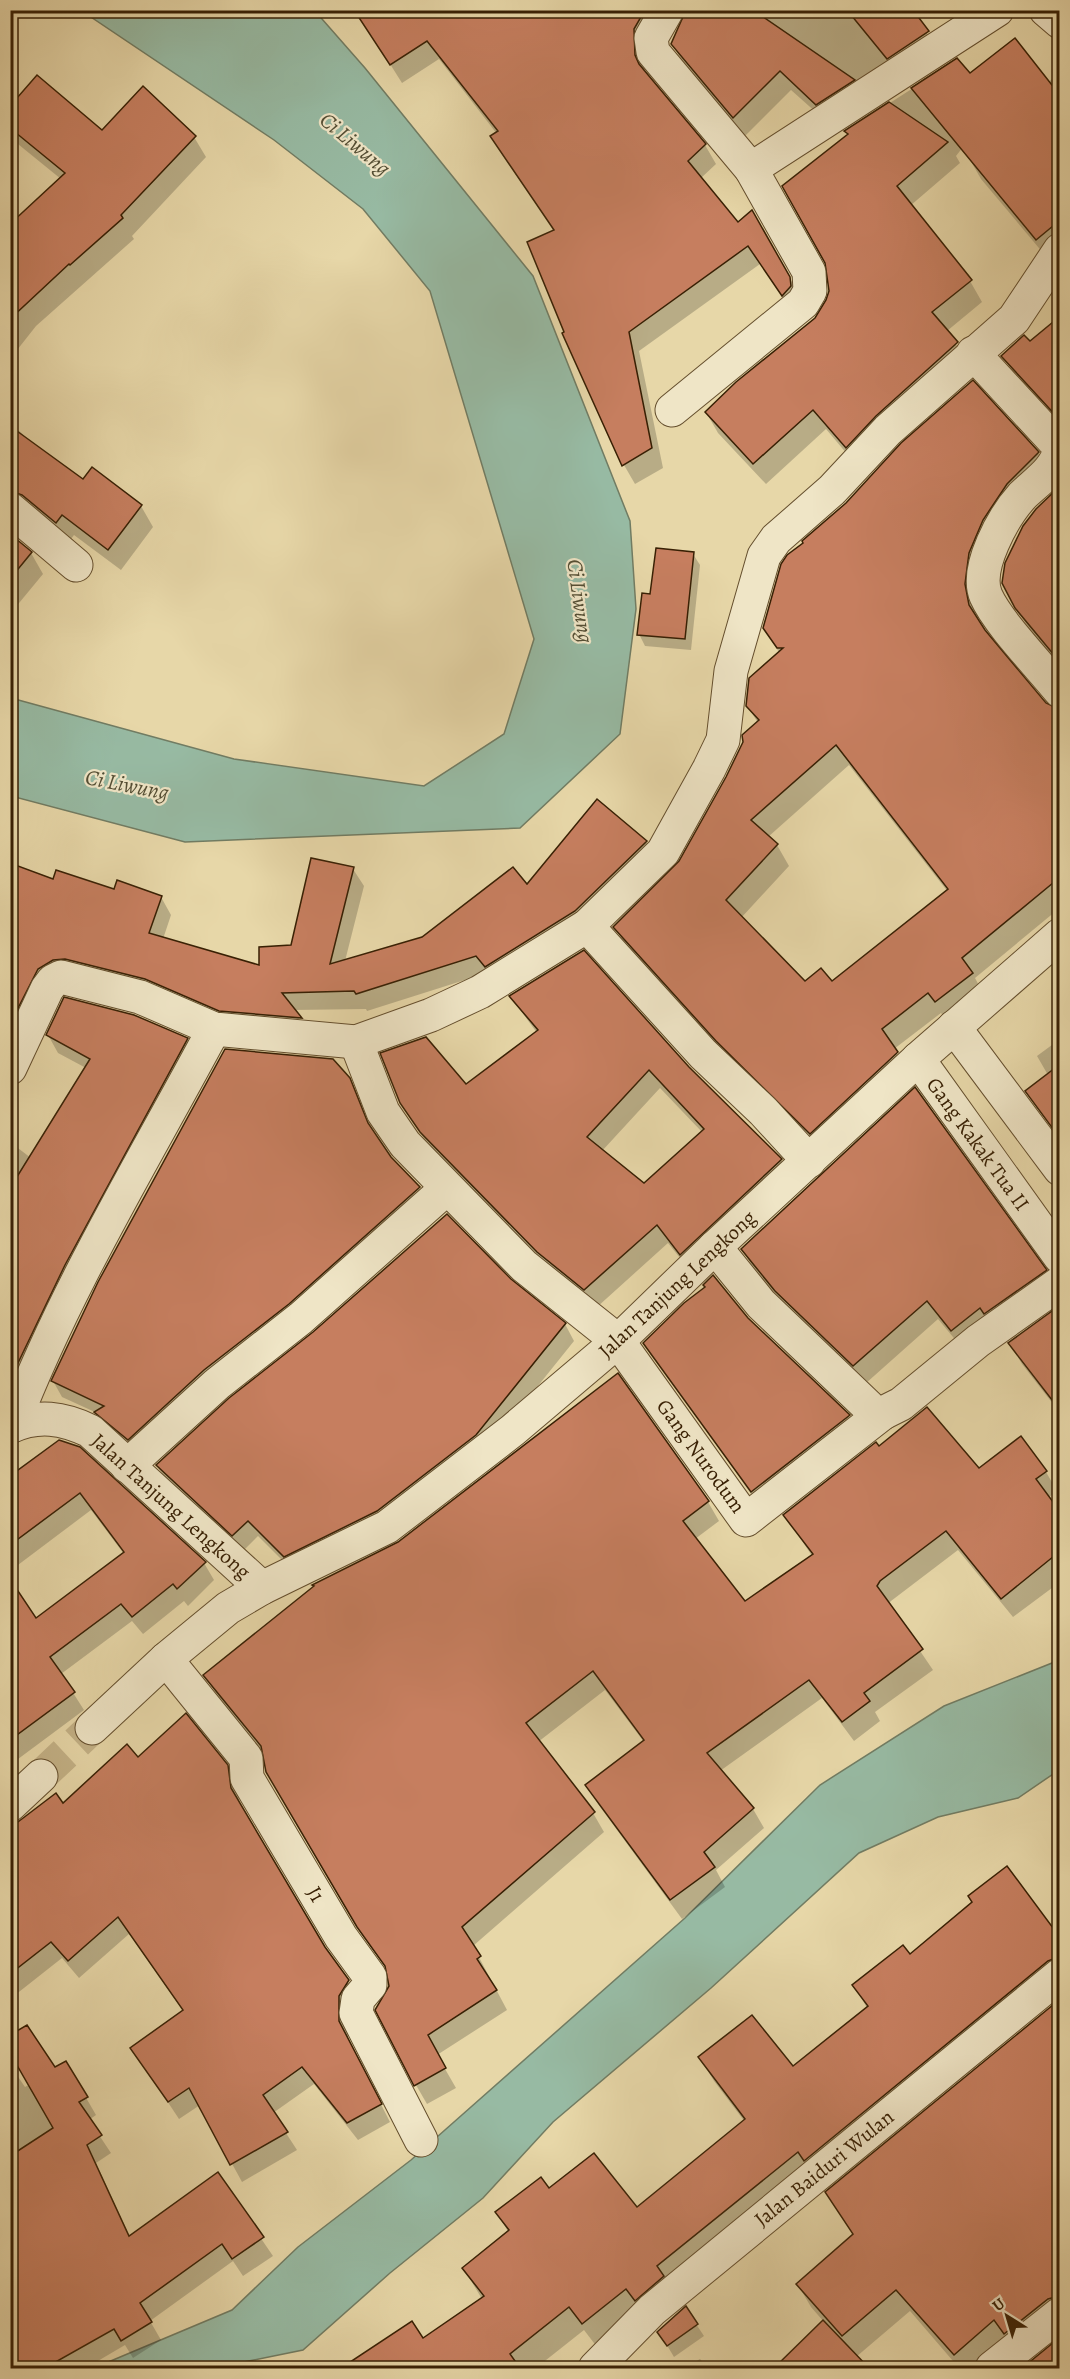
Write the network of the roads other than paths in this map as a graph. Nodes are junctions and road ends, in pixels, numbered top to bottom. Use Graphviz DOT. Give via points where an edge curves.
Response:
graph roads {
  1 [pos="667,10"];
  2 [pos="997,10"];
  3 [pos="1046,10"];
  4 [pos="1059,22"];
  5 [pos="751,169"];
  6 [pos="1059,250"];
  7 [pos="973,353"];
  8 [pos="672,410"];
  9 [pos="10,509"];
  10 [pos="76,566"];
  11 [pos="1059,691"];
  12 [pos="587,926"];
  13 [pos="1056,944"];
  14 [pos="954,1027"];
  15 [pos="214,1029"];
  16 [pos="356,1042"];
  17 [pos="918,1059"];
  18 [pos="10,1068"];
  19 [pos="809,1161"];
  20 [pos="1059,1169"];
  21 [pos="446,1189"];
  22 [pos="715,1247"];
  23 [pos="1059,1257"];
  24 [pos="1059,1283"];
  25 [pos="618,1341"];
  26 [pos="883,1413"];
  27 [pos="12,1426"];
  28 [pos="127,1466"];
  29 [pos="262,1588"];
  30 [pos="166,1659"];
  31 [pos="92,1728"];
  32 [pos="41,1776"];
  33 [pos="10,1805"];
  34 [pos="1059,1975"];
  35 [pos="421,2140"];
  36 [pos="1059,2314"];
  37 [pos="595,2368"];
  38 [pos="992,2368"];
  1 -- 5 [label="street" via="651,38 653,52"];
  2 -- 5 [label="street"];
  3 -- 4 [label="street"];
  5 -- 8 [label="street" via="809,272 810,291 803,303"];
  6 -- 7 [label="street" via="1014,319"];
  7 -- 11 [label="street" via="1059,450 1054,464 1002,521 984,581 985,595"];
  7 -- 12 [label="street" via="888,430 832,490 776,539 764,556 731,671 723,740 663,852"];
  9 -- 10 [label="street"];
  12 -- 16 [label="street" via="480,993"];
  12 -- 19 [label="street"];
  13 -- 14 [label="street, Jalan Tanjung Lengkong"];
  14 -- 17 [label="street, Jalan Tanjung Lengkong"];
  14 -- 20 [label="street"];
  15 -- 16 [label="street"];
  15 -- 18 [label="street" via="140,997 62,978 47,989"];
  15 -- 27 [label="street" via="93,1249"];
  16 -- 21 [label="street" via="383,1112 405,1144"];
  17 -- 19 [label="street, Jalan Tanjung Lengkong"];
  17 -- 23 [label="street, Gang Kakak Tua II"];
  19 -- 22 [label="street, Jalan Tanjung Lengkong"];
  21 -- 25 [label="street" via="524,1266"];
  21 -- 28 [label="street"];
  22 -- 25 [label="street, Jalan Tanjung Lengkong"];
  22 -- 26 [label="street" via="760,1304 875,1413"];
  24 -- 26 [label="street" via="978,1341 902,1404"];
  25 -- 26 [label="street, Gang Nurodum" via="746,1520"];
  25 -- 29 [label="street, Jalan Tanjung Lengkong" via="398,1520"];
  27 -- 28 [label="street, Jalan Tanjung Lengkong" via="40,1418 74,1424 90,1431"];
  28 -- 29 [label="street, Jalan Tanjung Lengkong"];
  29 -- 30 [label="street, Jalan Tanjung Lengkong" via="228,1608"];
  30 -- 31 [label="street, Jalan Tanjung Lengkong"];
  30 -- 35 [label="street, J1" via="246,1758 247,1778 276,1830 370,1977 370,1985 358,1999 356,2013"];
  32 -- 33 [label="street"];
  34 -- 37 [label="street, Jalan Baiduri Wulan" via="652,2310"];
  36 -- 38 [label="street"];
}
